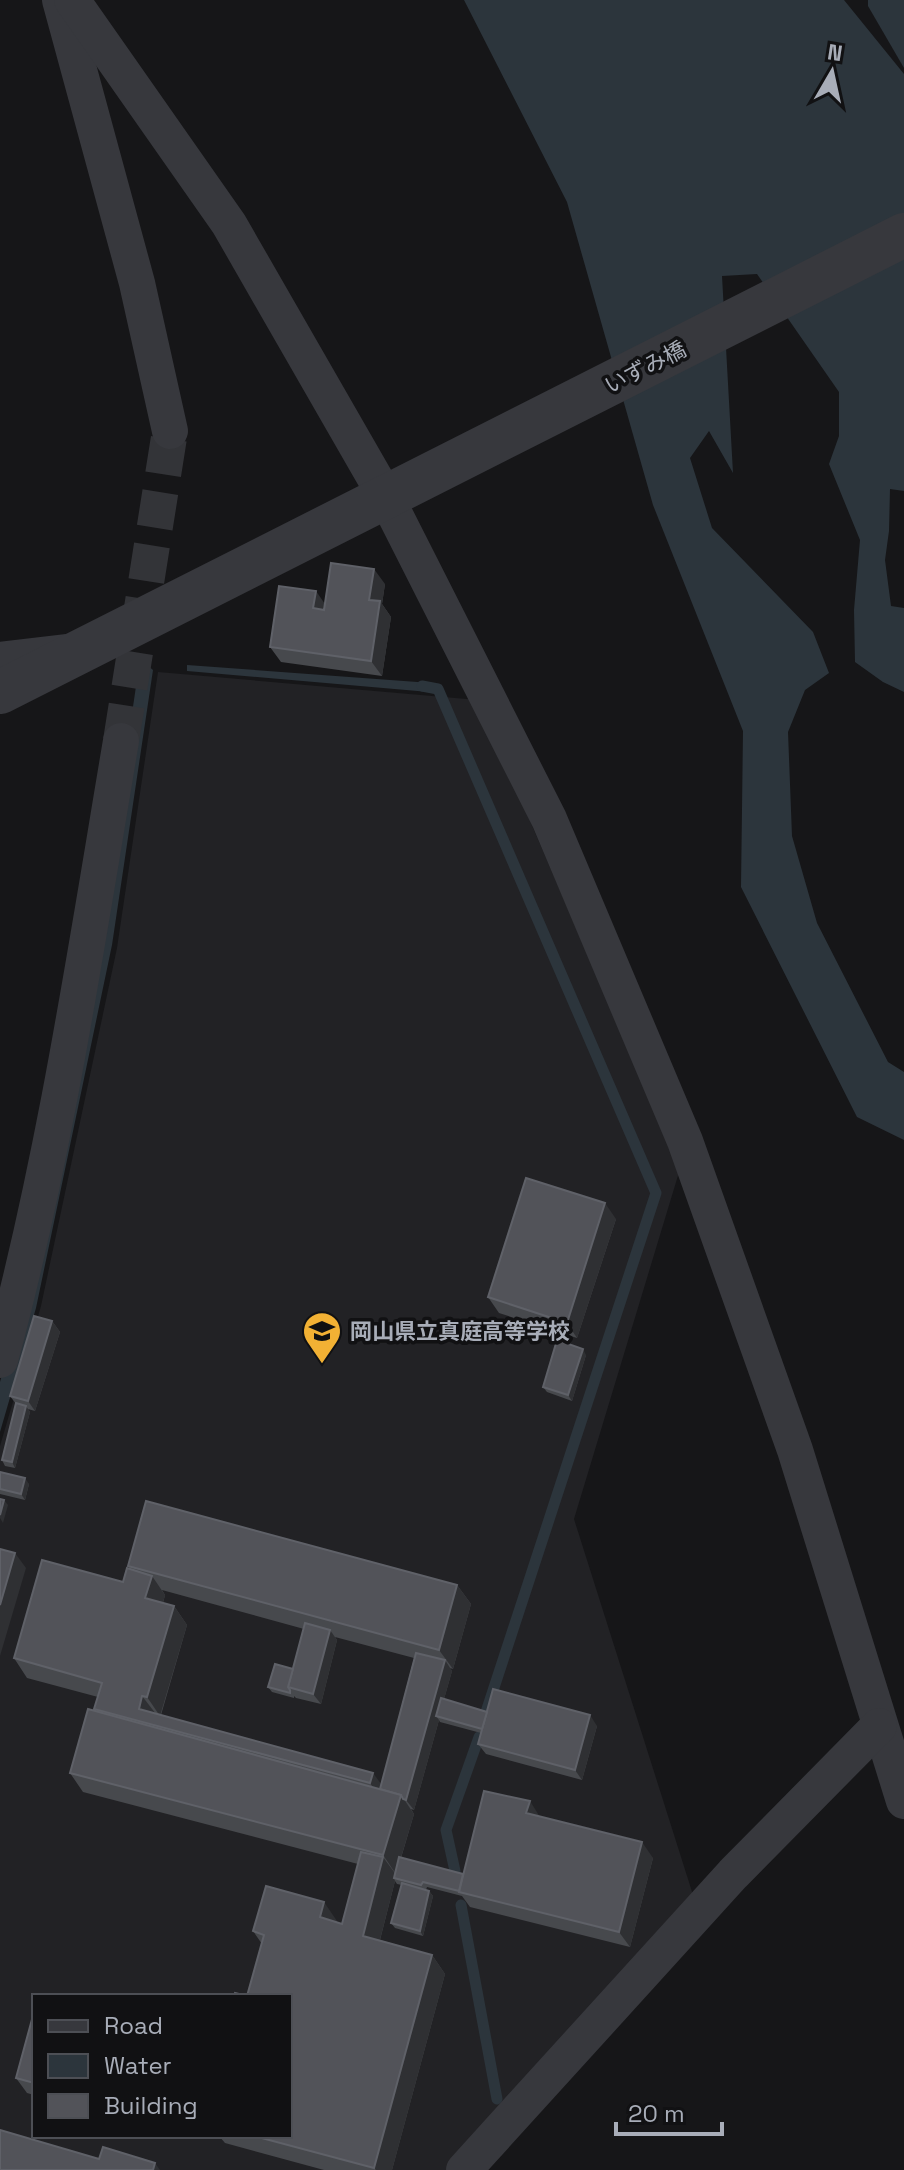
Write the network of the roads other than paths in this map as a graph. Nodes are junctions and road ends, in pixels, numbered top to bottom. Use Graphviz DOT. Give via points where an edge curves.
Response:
graph roads {
  1 [pos="60,0"];
  2 [pos="72,0"];
  3 [pos="904,235"];
  4 [pos="170,431"];
  5 [pos="387,499"];
  6 [pos="87,649"];
  7 [pos="0,660"];
  8 [pos="0,692"];
  9 [pos="121,741"];
  10 [pos="0,1360"];
  11 [pos="879,1726"];
  12 [pos="904,1801"];
  13 [pos="498,2154"];
  14 [pos="464,2170"];
  1 -- 4 [label="street" via="137,283"];
  2 -- 5 [label="street" via="229,224"];
  3 -- 5 [label="street, いずみ橋"];
  5 -- 6 [label="street, いずみ橋"];
  5 -- 11 [label="street" via="549,819 685,1141 795,1450"];
  6 -- 7 [label="street"];
  6 -- 8 [label="street, いずみ橋"];
  9 -- 10 [label="street" via="81,988"];
  11 -- 12 [label="street"];
  11 -- 13 [label="street" via="733,1874"];
  13 -- 14 [label="street"];
}
